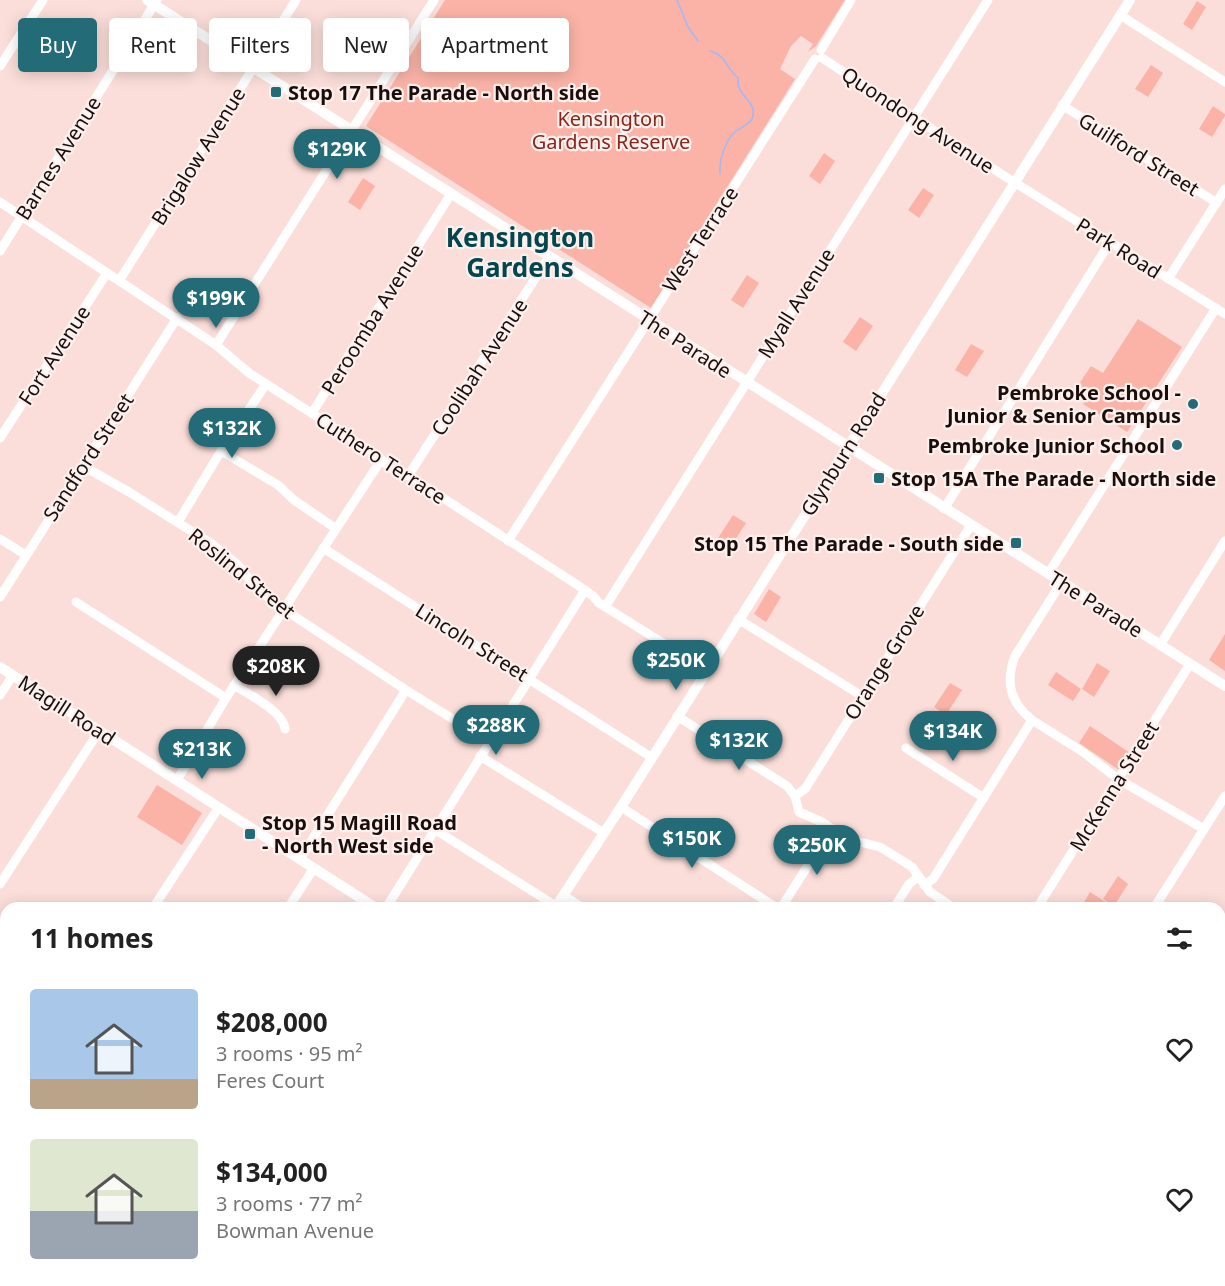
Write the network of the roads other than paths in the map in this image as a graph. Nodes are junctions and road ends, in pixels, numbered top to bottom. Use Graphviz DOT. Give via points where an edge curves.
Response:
graph roads {
  1 [pos="43,0"];
  2 [pos="296,0"];
  3 [pos="434,0"];
  4 [pos="851,0"];
  5 [pos="988,0"];
  6 [pos="1130,0"];
  7 [pos="153,2"];
  8 [pos="1120,15"];
  9 [pos="285,18"];
  10 [pos="209,39"];
  11 [pos="819,56"];
  12 [pos="0,66"];
  13 [pos="251,72"];
  14 [pos="260,72"];
  15 [pos="1225,82"];
  16 [pos="1062,105"];
  17 [pos="913,116"];
  18 [pos="352,131"];
  19 [pos="1014,182"];
  20 [pos="1225,189"];
  21 [pos="451,194"];
  22 [pos="0,202"];
  23 [pos="1216,203"];
  24 [pos="22,216"];
  25 [pos="1110,242"];
  26 [pos="0,251"];
  27 [pos="549,257"];
  28 [pos="107,273"];
  29 [pos="1168,279"];
  30 [pos="119,281"];
  31 [pos="1216,308"];
  32 [pos="1225,314"];
  33 [pos="177,318"];
  34 [pos="648,320"];
  35 [pos="216,345"];
  36 [pos="746,383"];
  37 [pos="266,384"];
  38 [pos="312,413"];
  39 [pos="0,438"];
  40 [pos="847,447"];
  41 [pos="221,451"];
  42 [pos="381,460"];
  43 [pos="83,466"];
  44 [pos="408,476"];
  45 [pos="944,509"];
  46 [pos="178,522"];
  47 [pos="971,525"];
  48 [pos="335,528"];
  49 [pos="0,539"];
  50 [pos="508,541"];
  51 [pos="1225,541"];
  52 [pos="322,548"];
  53 [pos="26,555"];
  54 [pos="1048,574"];
  55 [pos="1061,583"];
  56 [pos="585,590"];
  57 [pos="0,597"];
  58 [pos="76,602"];
  59 [pos="605,607"];
  60 [pos="285,610"];
  61 [pos="738,619"];
  62 [pos="1160,645"];
  63 [pos="1190,664"];
  64 [pos="0,667"];
  65 [pos="706,670"];
  66 [pos="13,675"];
  67 [pos="528,678"];
  68 [pos="234,685"];
  69 [pos="1225,686"];
  70 [pos="406,690"];
  71 [pos="0,695"];
  72 [pos="862,696"];
  73 [pos="226,698"];
  74 [pos="677,716"];
  75 [pos="1032,720"];
  76 [pos="285,729"];
  77 [pos="99,731"];
  78 [pos="490,742"];
  79 [pos="906,748"];
  80 [pos="480,756"];
  81 [pos="651,757"];
  82 [pos="1118,779"];
  83 [pos="177,780"];
  84 [pos="795,796"];
  85 [pos="1225,796"];
  86 [pos="984,798"];
  87 [pos="219,807"];
  88 [pos="621,807"];
  89 [pos="434,829"];
  90 [pos="831,829"];
  91 [pos="1204,829"];
  92 [pos="604,833"];
  93 [pos="300,859"];
  94 [pos="314,868"];
  95 [pos="921,881"];
  96 [pos="0,884"];
  97 [pos="563,895"];
  98 [pos="157,902"];
  99 [pos="292,902"];
  100 [pos="367,902"];
  101 [pos="390,902"];
  102 [pos="548,902"];
  103 [pos="559,902"];
  104 [pos="574,902"];
  105 [pos="770,902"];
  106 [pos="783,902"];
  107 [pos="898,902"];
  108 [pos="945,902"];
  109 [pos="1041,902"];
  110 [pos="1159,902"];
  1 -- 12 [label="street"];
  2 -- 9 [label="street, Brigalow Avenue"];
  3 -- 18 [label="street"];
  4 -- 11 [label="street, West Terrace"];
  5 -- 17 [label="street, Myall Avenue"];
  6 -- 8 [label="main road, Glynburn Road"];
  7 -- 10 [label="main road, The Parade"];
  7 -- 24 [label="street, Barnes Avenue"];
  8 -- 15 [label="street"];
  8 -- 16 [label="main road, Glynburn Road"];
  11 -- 17 [label="street, Quondong Avenue"];
  11 -- 34 [label="street, West Terrace"];
  13 -- 30 [label="street, Brigalow Avenue"];
  14 -- 18 [label="main road, The Parade"];
  16 -- 19 [label="main road, Glynburn Road"];
  16 -- 23 [label="street, Guilford Street"];
  17 -- 19 [label="street, Quondong Avenue"];
  17 -- 36 [label="street, Myall Avenue"];
  18 -- 21 [label="main road, The Parade"];
  18 -- 35 [label="street"];
  19 -- 25 [label="street, Park Road"];
  19 -- 40 [label="main road, Glynburn Road"];
  20 -- 23 [label="street"];
  21 -- 27 [label="main road, The Parade"];
  21 -- 38 [label="street, Peroomba Avenue"];
  22 -- 24 [label="street, Cuthero Terrace"];
  23 -- 29 [label="street"];
  24 -- 26 [label="street, Barnes Avenue"];
  24 -- 28 [label="street, Cuthero Terrace"];
  25 -- 29 [label="street, Park Road"];
  25 -- 45 [label="street"];
  27 -- 34 [label="main road, The Parade"];
  27 -- 44 [label="street, Coolibah Avenue"];
  28 -- 30 [label="street, Cuthero Terrace"];
  28 -- 39 [label="street, Fort Avenue"];
  29 -- 31 [label="street, Park Road"];
  30 -- 33 [label="street, Cuthero Terrace"];
  31 -- 32 [label="street, Park Road"];
  31 -- 54 [label="street"];
  33 -- 35 [label="street, Cuthero Terrace"];
  33 -- 43 [label="street, Sandford Street"];
  34 -- 36 [label="main road, The Parade"];
  34 -- 50 [label="street, West Terrace"];
  35 -- 37 [label="street, Cuthero Terrace"];
  36 -- 40 [label="main road, The Parade"];
  36 -- 59 [label="street, Myall Avenue"];
  37 -- 38 [label="street, Cuthero Terrace"];
  37 -- 41 [label="street"];
  38 -- 42 [label="street, Cuthero Terrace"];
  40 -- 45 [label="main road, The Parade"];
  40 -- 61 [label="main road, Glynburn Road"];
  41 -- 46 [label="street"];
  41 -- 48 [label="street" via="278,485"];
  42 -- 44 [label="street, Cuthero Terrace"];
  42 -- 48 [label="street"];
  43 -- 46 [label="street, Roslind Street"];
  43 -- 53 [label="street, Sandford Street"];
  44 -- 50 [label="street, Cuthero Terrace"];
  45 -- 47 [label="main road, The Parade"];
  46 -- 60 [label="street, Roslind Street" via="238,565 258,590"];
  47 -- 54 [label="main road, The Parade"];
  47 -- 72 [label="street, Orange Grove"];
  48 -- 52 [label="street"];
  49 -- 53 [label="street"];
  50 -- 56 [label="street, Cuthero Terrace"];
  51 -- 62 [label="street"];
  52 -- 60 [label="street"];
  52 -- 67 [label="street, Lincoln Street"];
  53 -- 57 [label="street, Sandford Street"];
  54 -- 55 [label="main road, The Parade"];
  55 -- 62 [label="main road, The Parade"];
  55 -- 75 [label="street" via="1010,669 1013,695"];
  56 -- 59 [label="street, Cuthero Terrace"];
  56 -- 67 [label="street"];
  58 -- 73 [label="street"];
  59 -- 65 [label="street, Cuthero Terrace"];
  60 -- 68 [label="street"];
  60 -- 70 [label="street, Roslind Street"];
  61 -- 65 [label="main road, Glynburn Road"];
  61 -- 72 [label="street"];
  62 -- 63 [label="main road, The Parade"];
  63 -- 69 [label="main road, The Parade"];
  63 -- 82 [label="street, McKenna Street"];
  64 -- 66 [label="main road, Magill Road"];
  65 -- 74 [label="main road, Glynburn Road"];
  66 -- 71 [label="street"];
  66 -- 77 [label="main road, Magill Road"];
  67 -- 78 [label="street"];
  67 -- 81 [label="street, Lincoln Street"];
  68 -- 73 [label="street"];
  68 -- 76 [label="street" via="277,714"];
  70 -- 78 [label="street, Roslind Street"];
  70 -- 93 [label="street"];
  72 -- 84 [label="street, Orange Grove" via="805,789"];
  73 -- 83 [label="street"];
  74 -- 81 [label="main road, Glynburn Road"];
  74 -- 84 [label="street" via="788,786"];
  75 -- 82 [label="street"];
  75 -- 86 [label="street"];
  77 -- 83 [label="main road, Magill Road"];
  77 -- 96 [label="street"];
  78 -- 80 [label="street"];
  79 -- 86 [label="street"];
  80 -- 89 [label="street"];
  80 -- 92 [label="street"];
  81 -- 88 [label="main road, Glynburn Road"];
  82 -- 91 [label="street"];
  82 -- 109 [label="street, McKenna Street"];
  83 -- 87 [label="main road, Magill Road"];
  84 -- 90 [label="street" via="799,812"];
  85 -- 91 [label="street"];
  86 -- 95 [label="street" via="933,879"];
  87 -- 93 [label="main road, Magill Road"];
  87 -- 98 [label="street"];
  88 -- 92 [label="main road, Glynburn Road"];
  88 -- 105 [label="street"];
  89 -- 101 [label="street"];
  89 -- 102 [label="street"];
  90 -- 95 [label="street" via="850,840 880,847 912,867"];
  90 -- 106 [label="street"];
  91 -- 110 [label="street"];
  92 -- 97 [label="main road, Glynburn Road"];
  93 -- 94 [label="main road, Magill Road"];
  94 -- 99 [label="street"];
  94 -- 100 [label="main road, Magill Road"];
  95 -- 107 [label="street" via="909,884"];
  95 -- 108 [label="street"];
  97 -- 103 [label="main road, Glynburn Road"];
  97 -- 104 [label="street"];
}
